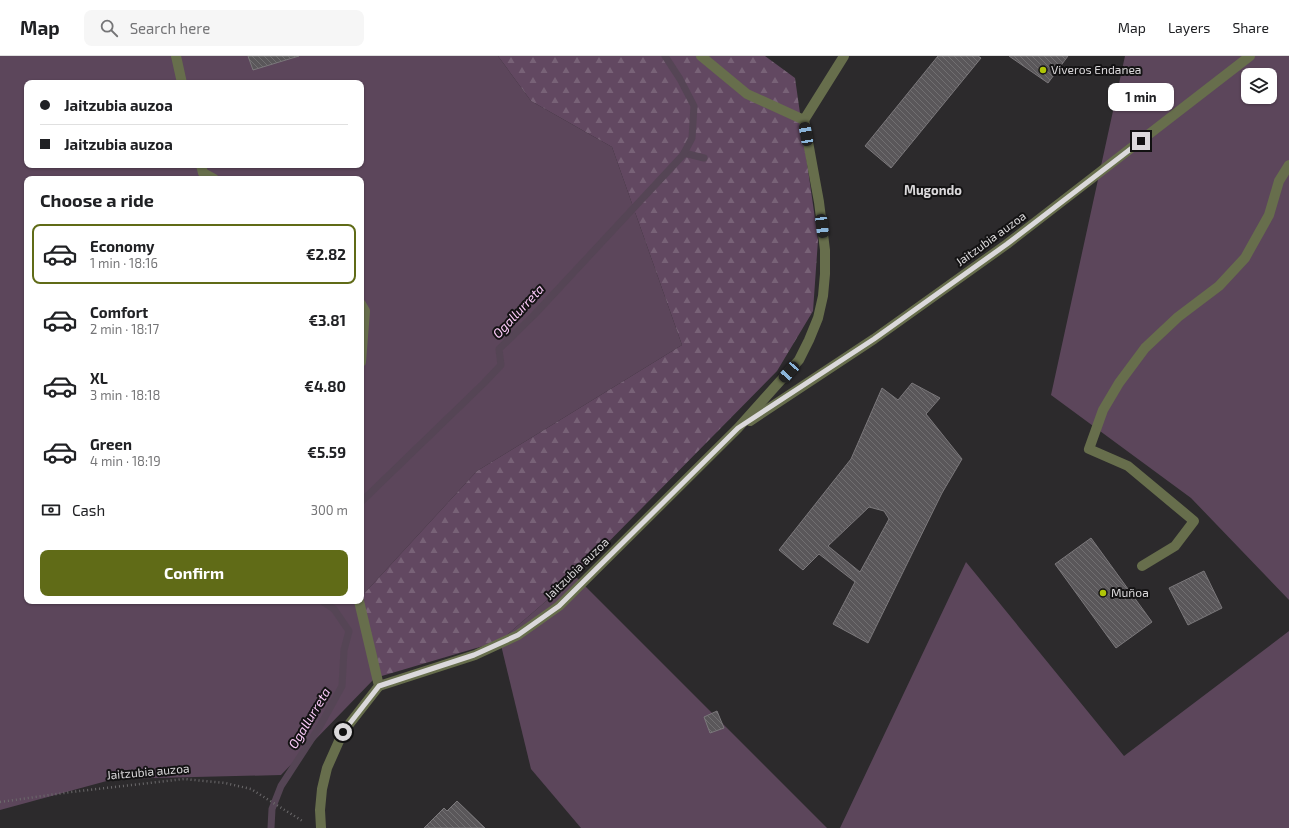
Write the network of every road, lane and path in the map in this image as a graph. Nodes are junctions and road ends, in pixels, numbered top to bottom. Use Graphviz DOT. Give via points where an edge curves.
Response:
graph roads {
  1 [pos="176,56"];
  2 [pos="701,56"];
  3 [pos="844,56"];
  4 [pos="1250,56"];
  5 [pos="181,80"];
  6 [pos="804,120"];
  7 [pos="1289,165"];
  8 [pos="202,168"];
  9 [pos="208,176"];
  10 [pos="364,309"];
  11 [pos="364,324"];
  12 [pos="738,428"];
  13 [pos="1142,566"];
  14 [pos="359,604"];
  15 [pos="379,686"];
  16 [pos="0,802"];
  17 [pos="308,826"];
  18 [pos="321,828"];
  1 -- 5 [label="street"];
  2 -- 6 [label="street" via="747,94"];
  3 -- 6 [label="street"];
  4 -- 12 [label="street, Jaitzubia auzoa" via="1007,244 874,339"];
  6 -- 12 [label="street, Jaitzubia auzoa" via="825,250 823,296 818,318 799,360"];
  7 -- 13 [label="street" via="1279,181 1269,215 1245,258 1219,286 1178,317 1145,348 1118,384 1103,410 1089,449 1128,466 1194,521 1175,546"];
  8 -- 9 [label="street" via="203,173"];
  10 -- 11 [label="street"];
  12 -- 15 [label="street, Jaitzubia auzoa" via="553,610 518,635 474,655"];
  14 -- 15 [label="street"];
  15 -- 18 [label="street" via="343,732 327,768 322,789"];
  16 -- 17 [label="path, Jaitzubia auzoa" via="184,779 225,783 251,789"];
}
